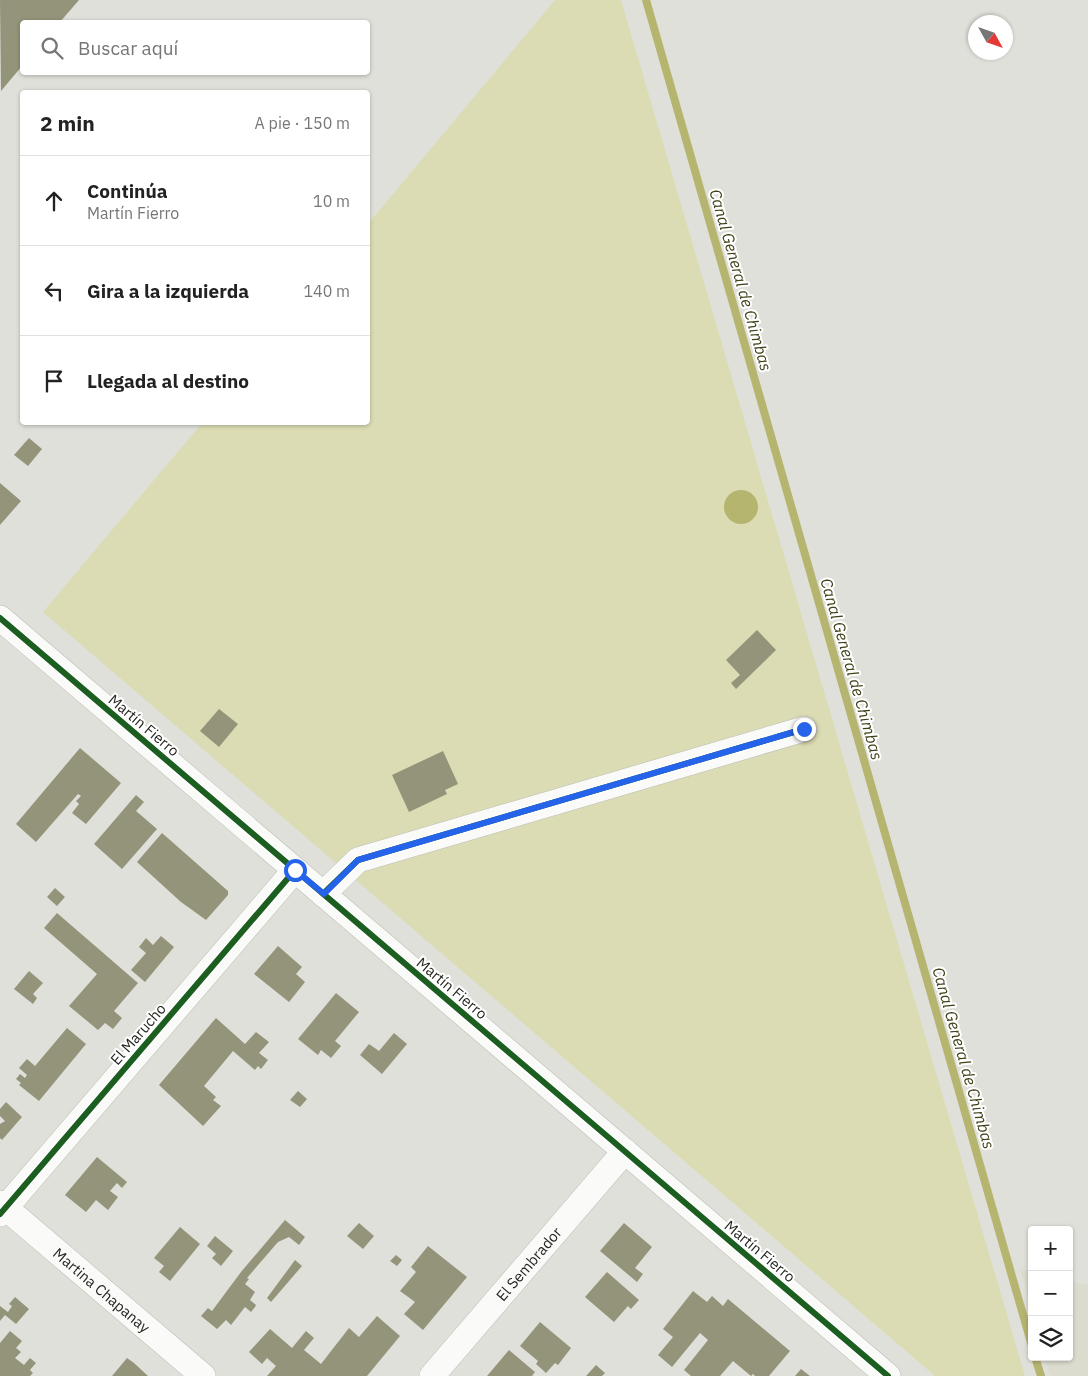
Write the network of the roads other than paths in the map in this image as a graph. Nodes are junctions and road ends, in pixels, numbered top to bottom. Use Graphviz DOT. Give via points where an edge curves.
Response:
graph roads {
  1 [pos="0,618"];
  2 [pos="804,729"];
  3 [pos="295,870"];
  4 [pos="324,894"];
  5 [pos="625,1152"];
  6 [pos="2,1208"];
  7 [pos="203,1376"];
  8 [pos="432,1376"];
  9 [pos="888,1376"];
  1 -- 3 [label="street, Martín Fierro"];
  2 -- 4 [label="street" via="358,860"];
  3 -- 4 [label="street, Martín Fierro"];
  3 -- 6 [label="street, El Marucho"];
  4 -- 5 [label="street, Martín Fierro"];
  5 -- 8 [label="street, El Sembrador"];
  5 -- 9 [label="street, Martín Fierro"];
  6 -- 7 [label="street, Martina Chapanay"];
}
